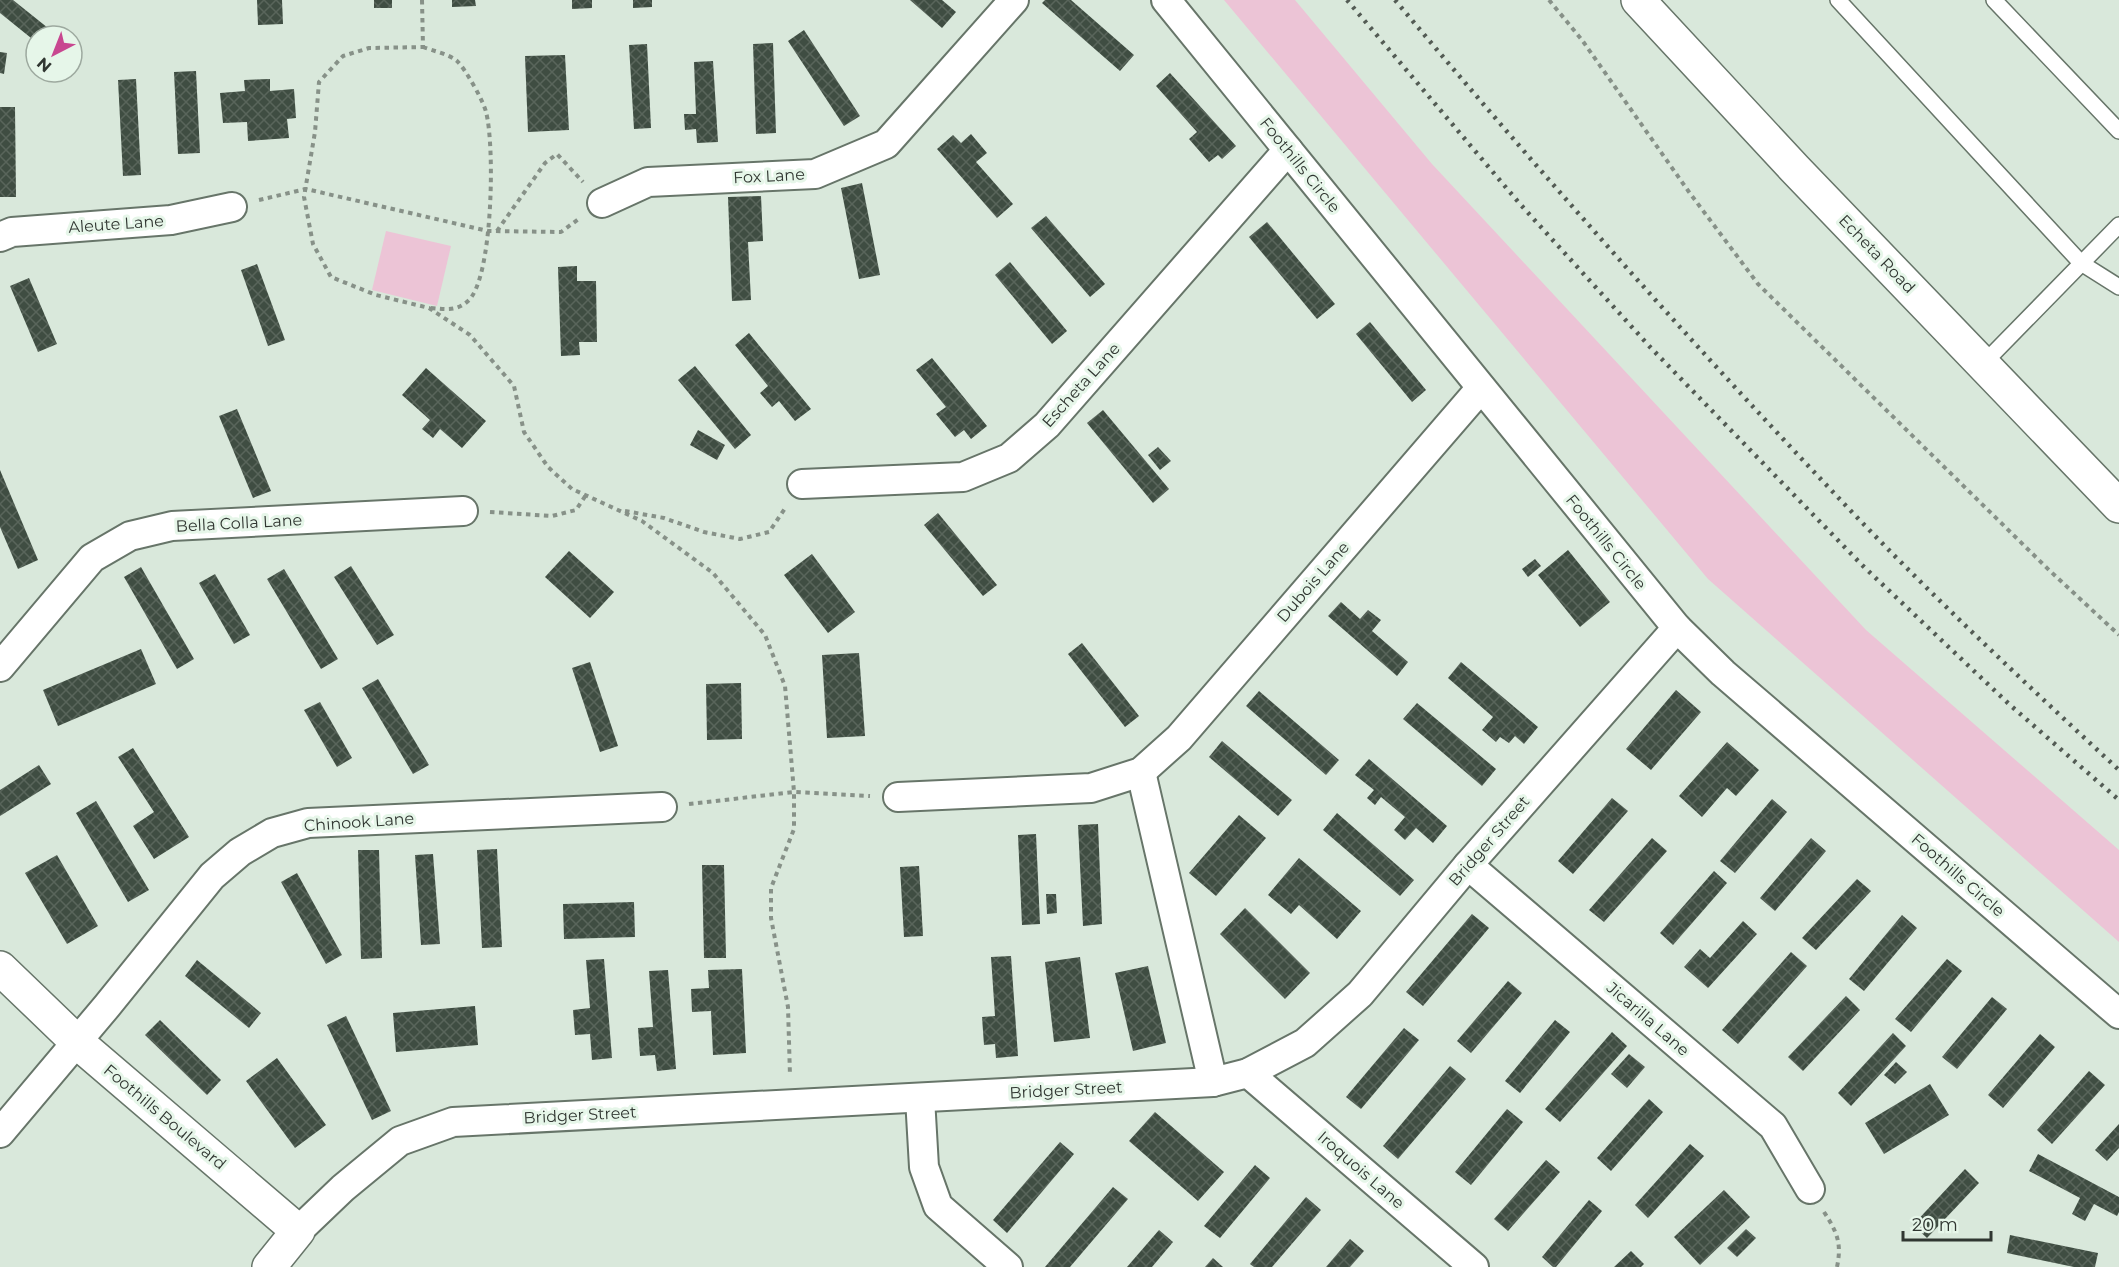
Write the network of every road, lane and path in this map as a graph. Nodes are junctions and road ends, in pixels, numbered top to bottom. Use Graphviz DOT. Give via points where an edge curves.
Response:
graph roads {
  1 [pos="422,0"];
  2 [pos="1014,0"];
  3 [pos="1166,0"];
  4 [pos="1549,0"];
  5 [pos="1638,0"];
  6 [pos="1838,0"];
  7 [pos="1994,0"];
  8 [pos="423,47"];
  9 [pos="2119,131"];
  10 [pos="1288,150"];
  11 [pos="306,189"];
  12 [pos="602,203"];
  13 [pos="232,207"];
  14 [pos="2119,225"];
  15 [pos="488,231"];
  16 [pos="497,231"];
  17 [pos="0,237"];
  18 [pos="2081,263"];
  19 [pos="2119,287"];
  20 [pos="429,308"];
  21 [pos="1983,364"];
  22 [pos="1481,388"];
  23 [pos="802,484"];
  24 [pos="586,495"];
  25 [pos="2116,501"];
  26 [pos="618,510"];
  27 [pos="463,511"];
  28 [pos="1677,628"];
  29 [pos="2119,635"];
  30 [pos="0,667"];
  31 [pos="1141,772"];
  32 [pos="794,792"];
  33 [pos="898,797"];
  34 [pos="662,807"];
  35 [pos="1468,865"];
  36 [pos="0,968"];
  37 [pos="2119,1014"];
  38 [pos="77,1042"];
  39 [pos="1248,1073"];
  40 [pos="1213,1082"];
  41 [pos="920,1098"];
  42 [pos="791,1104"];
  43 [pos="0,1133"];
  44 [pos="1810,1189"];
  45 [pos="298,1231"];
  46 [pos="269,1267"];
  47 [pos="1008,1267"];
  48 [pos="1474,1267"];
  49 [pos="1837,1267"];
  1 -- 8 [label="path"];
  2 -- 12 [label="street, Fox Lane" via="886,144 815,174 648,182"];
  3 -- 10 [label="street, Foothills Circle"];
  4 -- 29 [label="path" via="1758,284"];
  5 -- 21 [label="street, Echeta Road"];
  6 -- 18 [label="lane"];
  7 -- 9 [label="lane"];
  8 -- 11 [label="path" via="369,48 343,56 319,82"];
  8 -- 15 [label="path" via="456,60 486,112 492,161"];
  10 -- 22 [label="street, Foothills Circle"];
  10 -- 23 [label="street, Escheta Lane" via="1047,425 1009,458 963,477"];
  11 -- 13 [label="path"];
  11 -- 15 [label="path"];
  11 -- 20 [label="path" via="313,244 331,277 376,295"];
  12 -- 16 [label="path" via="561,232"];
  12 -- 16 [label="path" via="557,154 545,163"];
  13 -- 17 [label="street, Aleute Lane" via="171,220 12,232"];
  14 -- 18 [label="lane"];
  15 -- 16 [label="path"];
  15 -- 20 [label="path" via="475,294 454,310"];
  18 -- 19 [label="lane"];
  18 -- 21 [label="lane"];
  20 -- 24 [label="path" via="470,335 514,386 524,432 548,467"];
  21 -- 25 [label="street, Echeta Road"];
  22 -- 28 [label="street, Foothills Circle"];
  22 -- 31 [label="street, Dubois Lane" via="1179,738"];
  23 -- 26 [label="path" via="769,532 740,539"];
  24 -- 26 [label="path"];
  24 -- 27 [label="path" via="576,510 552,516"];
  26 -- 32 [label="path" via="642,521 713,573 765,635 785,686"];
  27 -- 30 [label="street, Bella Colla Lane" via="172,526 130,536 92,558"];
  28 -- 35 [label="street, Bridger Street"];
  28 -- 37 [label="street, Foothills Circle" via="1723,673"];
  31 -- 33 [label="street, Dubois Lane" via="1091,788"];
  31 -- 40 [label="street"];
  32 -- 33 [label="path"];
  32 -- 34 [label="path"];
  32 -- 42 [label="path" via="794,829 771,888 771,918 788,1006"];
  34 -- 38 [label="street, Chinook Lane" via="308,823 272,833 240,852 212,876"];
  35 -- 39 [label="street, Bridger Street" via="1360,994 1305,1043"];
  35 -- 44 [label="street, Jicarilla Lane" via="1773,1126"];
  36 -- 38 [label="street, Foothills Boulevard"];
  38 -- 43 [label="street, Chinook Lane"];
  38 -- 45 [label="street, Foothills Boulevard"];
  39 -- 40 [label="street, Bridger Street"];
  39 -- 48 [label="street, Iroquois Lane"];
  40 -- 41 [label="street, Bridger Street"];
  41 -- 42 [label="street, Bridger Street"];
  41 -- 47 [label="street" via="924,1167 938,1206"];
  42 -- 45 [label="street, Bridger Street" via="453,1122 400,1141"];
  44 -- 49 [label="path" via="1836,1231 1840,1252"];
  45 -- 46 [label="street"];
}
